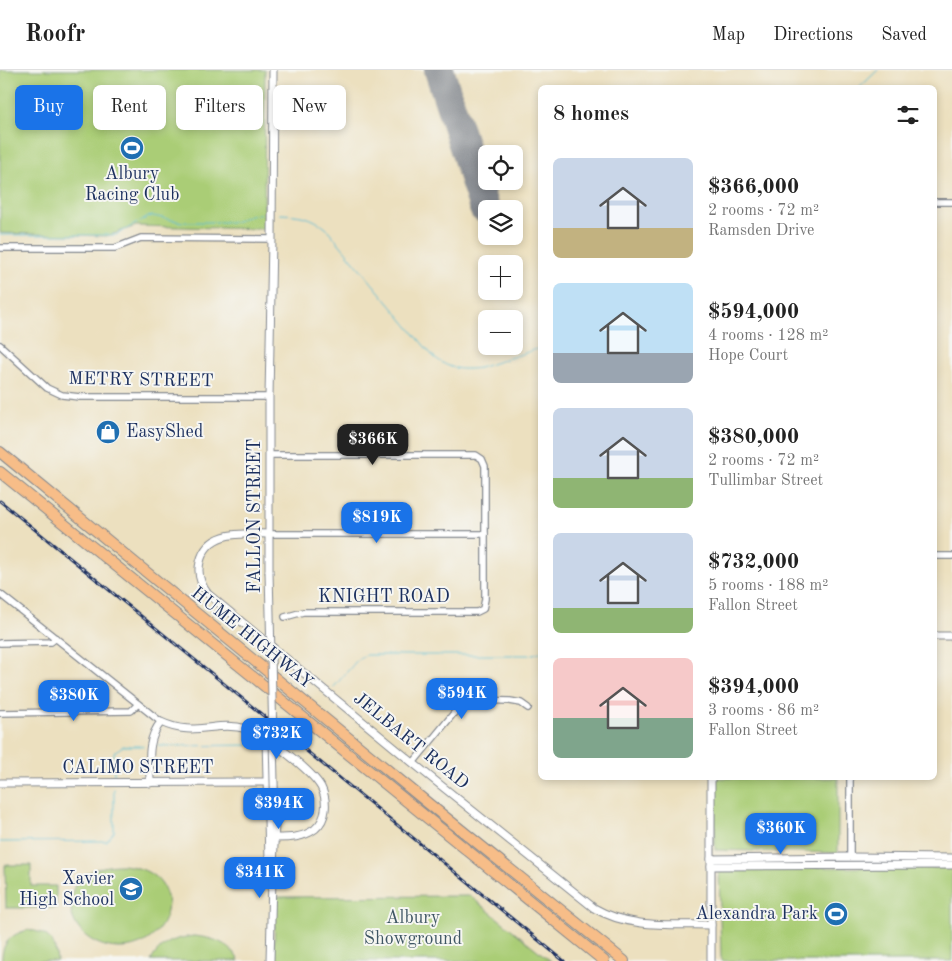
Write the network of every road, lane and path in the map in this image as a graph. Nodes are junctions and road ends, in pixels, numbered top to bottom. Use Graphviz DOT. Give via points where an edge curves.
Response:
graph roads {
  1 [pos="273,70"];
  2 [pos="937,202"];
  3 [pos="952,202"];
  4 [pos="272,239"];
  5 [pos="0,248"];
  6 [pos="0,345"];
  7 [pos="269,397"];
  8 [pos="0,452"];
  9 [pos="269,455"];
  10 [pos="0,472"];
  11 [pos="269,534"];
  12 [pos="485,534"];
  13 [pos="937,556"];
  14 [pos="952,556"];
  15 [pos="0,594"];
  16 [pos="285,617"];
  17 [pos="937,636"];
  18 [pos="952,636"];
  19 [pos="56,638"];
  20 [pos="0,643"];
  21 [pos="138,704"];
  22 [pos="528,708"];
  23 [pos="0,713"];
  24 [pos="161,722"];
  25 [pos="266,738"];
  26 [pos="413,763"];
  27 [pos="711,780"];
  28 [pos="850,780"];
  29 [pos="267,782"];
  30 [pos="0,783"];
  31 [pos="150,783"];
  32 [pos="275,838"];
  33 [pos="850,857"];
  34 [pos="952,858"];
  35 [pos="711,862"];
  36 [pos="851,865"];
  37 [pos="952,865"];
  38 [pos="272,881"];
  39 [pos="578,924"];
  40 [pos="711,925"];
  41 [pos="572,935"];
  42 [pos="270,961"];
  43 [pos="604,961"];
  44 [pos="624,961"];
  45 [pos="711,961"];
  1 -- 4 [label="street, FALLON STREET"];
  2 -- 3 [label="street"];
  4 -- 5 [label="street" via="141,238 115,248"];
  4 -- 7 [label="street, FALLON STREET"];
  6 -- 7 [label="street, METRY STREET" via="47,388 62,395 80,398"];
  7 -- 9 [label="street, FALLON STREET"];
  8 -- 39 [label="highway, HUME HIGHWAY"];
  9 -- 11 [label="street, FALLON STREET"];
  9 -- 12 [label="street" via="476,456 485,466"];
  10 -- 41 [label="highway, HUME HIGHWAY"];
  11 -- 12 [label="street"];
  11 -- 26 [label="street, JELBART ROAD" via="227,534 214,540 204,552 200,564 204,590"];
  11 -- 32 [label="street, FALLON STREET, bridge"];
  12 -- 16 [label="street, KNIGHT ROAD" via="485,599 483,609 476,612 303,612"];
  13 -- 14 [label="street"];
  15 -- 19 [label="street"];
  17 -- 18 [label="street"];
  19 -- 20 [label="street" via="51,642"];
  19 -- 21 [label="street"];
  21 -- 23 [label="street" via="130,711"];
  21 -- 24 [label="street"];
  22 -- 26 [label="street" via="521,702 472,700 458,708"];
  24 -- 25 [label="street" via="182,730 234,727"];
  24 -- 31 [label="street" via="150,747"];
  25 -- 29 [label="street"];
  25 -- 32 [label="street" via="316,780 322,788 326,805 318,826 311,831 299,837"];
  26 -- 40 [label="street, JELBART ROAD" via="602,913 636,923"];
  27 -- 35 [label="street"];
  28 -- 33 [label="street"];
  29 -- 31 [label="street, CALIMO STREET"];
  29 -- 38 [label="street"];
  30 -- 31 [label="street, CALIMO STREET"];
  32 -- 38 [label="street, FALLON STREET"];
  33 -- 34 [label="street"];
  33 -- 35 [label="street"];
  33 -- 36 [label="street"];
  35 -- 36 [label="street"];
  35 -- 40 [label="street"];
  36 -- 37 [label="street"];
  38 -- 42 [label="street, FALLON STREET"];
  39 -- 41 [label="street"];
  39 -- 44 [label="highway, HUME HIGHWAY"];
  40 -- 45 [label="street"];
  41 -- 43 [label="highway, HUME HIGHWAY"];
}
